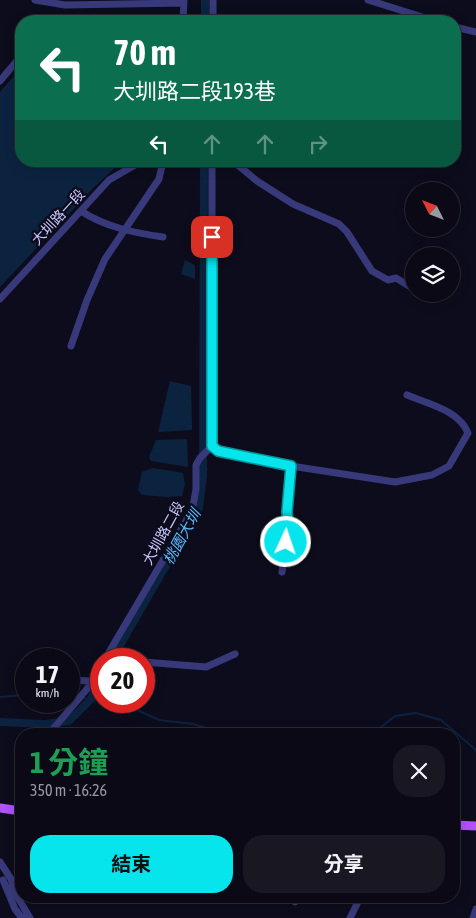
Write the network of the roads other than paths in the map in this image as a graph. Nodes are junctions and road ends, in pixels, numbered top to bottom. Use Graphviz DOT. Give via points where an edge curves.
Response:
graph roads {
  1 [pos="35,0"];
  2 [pos="214,0"];
  3 [pos="368,0"];
  4 [pos="184,2"];
  5 [pos="92,3"];
  6 [pos="183,15"];
  7 [pos="213,15"];
  8 [pos="415,15"];
  9 [pos="461,28"];
  10 [pos="476,32"];
  11 [pos="15,63"];
  12 [pos="0,82"];
  13 [pos="132,167"];
  14 [pos="162,167"];
  15 [pos="212,167"];
  16 [pos="240,167"];
  17 [pos="81,211"];
  18 [pos="124,230"];
  19 [pos="163,237"];
  20 [pos="405,284"];
  21 [pos="0,299"];
  22 [pos="71,346"];
  23 [pos="407,395"];
  24 [pos="212,446"];
  25 [pos="291,466"];
  26 [pos="282,572"];
  27 [pos="111,648"];
  28 [pos="235,654"];
  29 [pos="155,663"];
  30 [pos="80,683"];
  31 [pos="90,685"];
  32 [pos="56,728"];
  33 [pos="0,808"];
  34 [pos="15,810"];
  35 [pos="460,825"];
  36 [pos="476,826"];
  37 [pos="0,862"];
  38 [pos="1,879"];
  39 [pos="15,893"];
  40 [pos="21,903"];
  41 [pos="358,903"];
  42 [pos="476,909"];
  43 [pos="22,918"];
  44 [pos="30,918"];
  45 [pos="350,918"];
  46 [pos="472,918"];
  1 -- 5 [label="street" via="65,5"];
  2 -- 7 [label="street"];
  3 -- 8 [label="street"];
  4 -- 5 [label="street"];
  4 -- 6 [label="street"];
  9 -- 10 [label="street"];
  11 -- 12 [label="street"];
  13 -- 17 [label="street, 大圳路一段" via="109,180"];
  14 -- 18 [label="street" via="159,179"];
  15 -- 24 [label="street"];
  16 -- 20 [label="street" via="293,204 339,224 348,232 372,271 388,280 396,278"];
  17 -- 18 [label="street"];
  17 -- 21 [label="street, 大圳路一段"];
  18 -- 19 [label="street"];
  18 -- 22 [label="street" via="105,259"];
  23 -- 25 [label="street" via="459,418 466,426 468,433 449,466 432,475 395,482"];
  24 -- 25 [label="street" via="218,451"];
  24 -- 27 [label="street, 大圳路二段" via="196,465 194,506"];
  25 -- 26 [label="street" via="287,512 289,528"];
  28 -- 29 [label="street" via="206,667"];
  30 -- 31 [label="street"];
  31 -- 32 [label="street"];
  33 -- 34 [label="main road"];
  35 -- 36 [label="main road"];
  37 -- 39 [label="street"];
  38 -- 43 [label="street"];
  40 -- 44 [label="street"];
  41 -- 45 [label="street"];
  42 -- 46 [label="street"];
}
